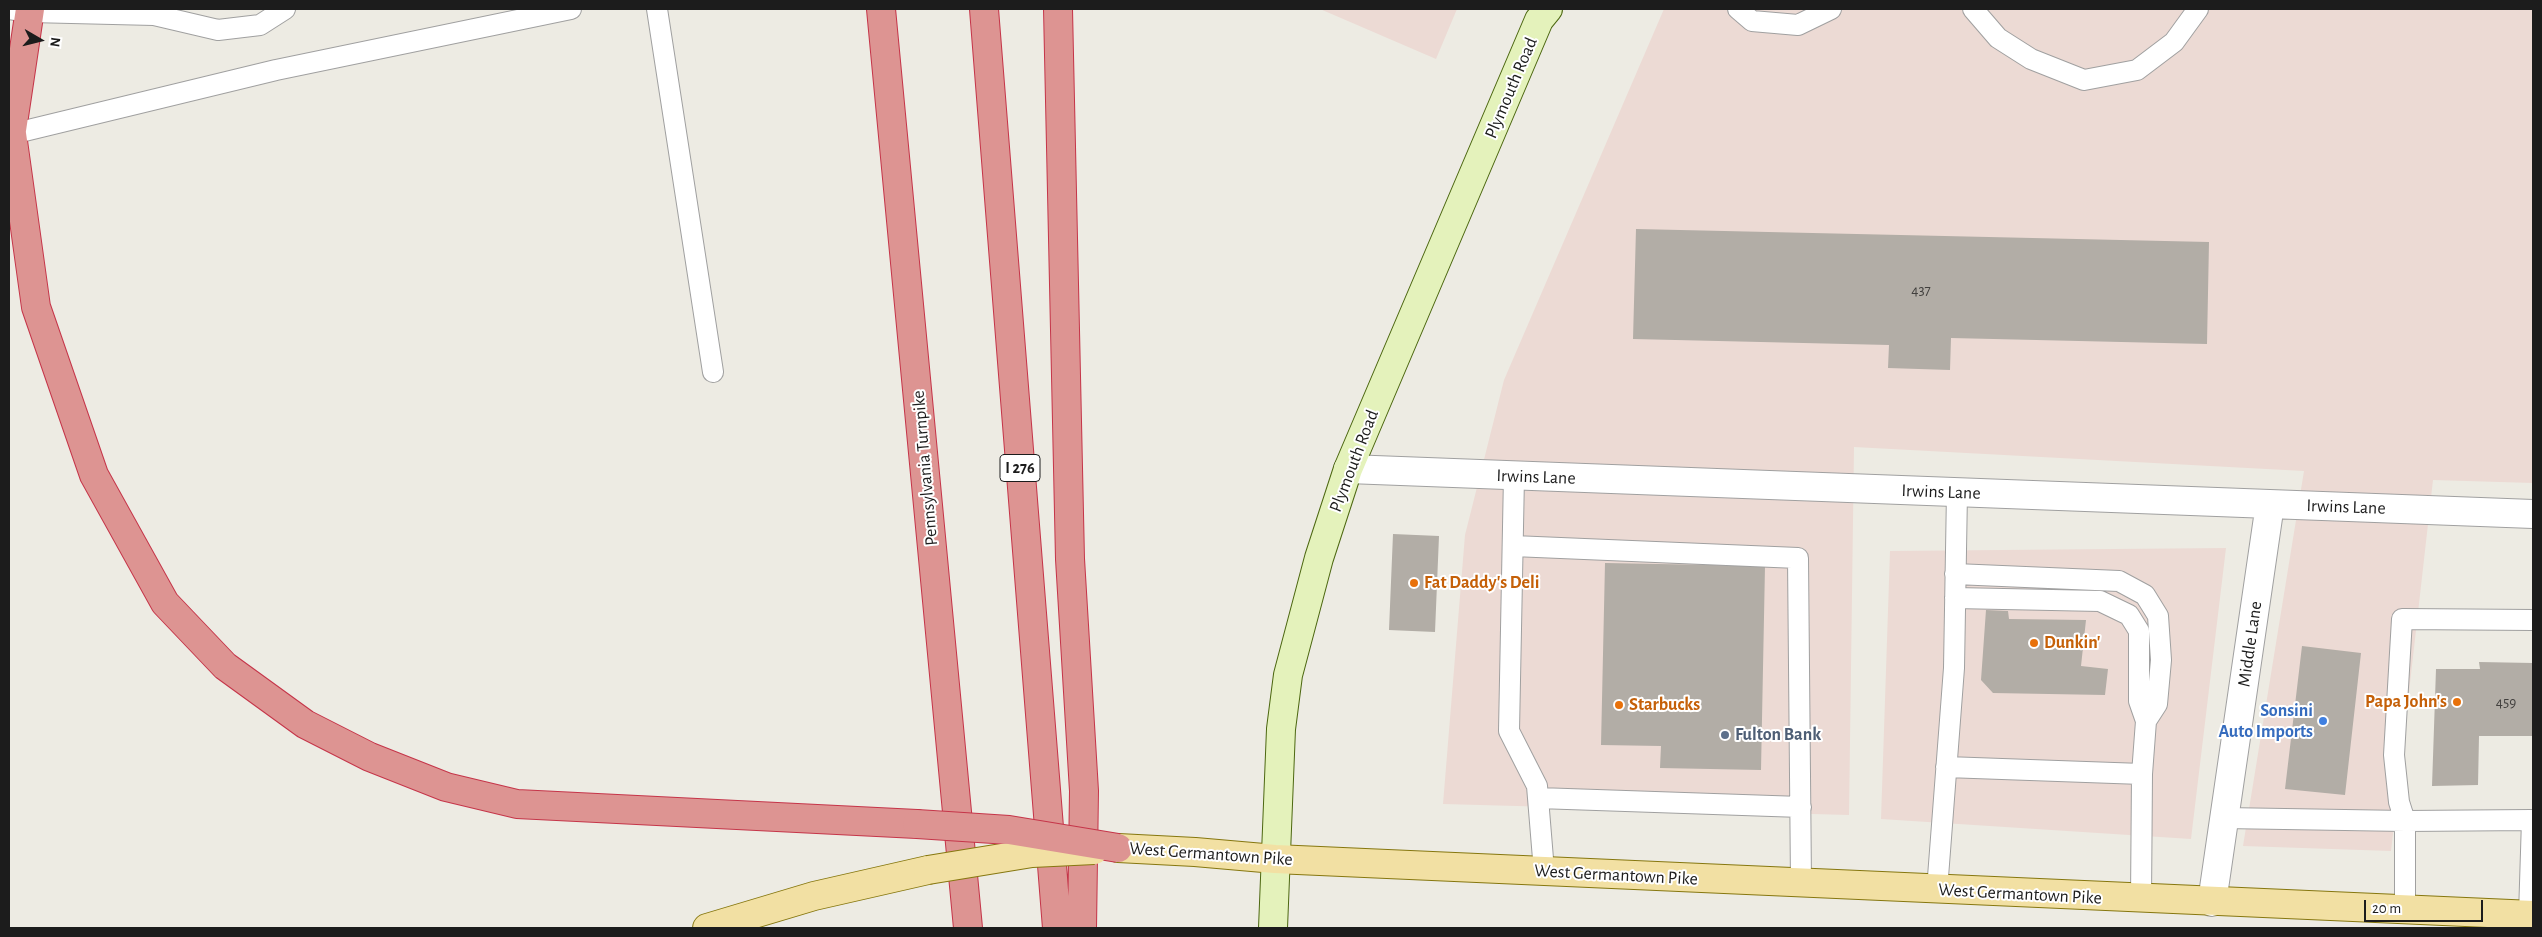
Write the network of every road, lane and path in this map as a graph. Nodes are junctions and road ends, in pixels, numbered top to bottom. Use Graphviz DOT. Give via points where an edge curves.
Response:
graph roads {
  1 [pos="285,9"];
  2 [pos="571,9"];
  3 [pos="657,9"];
  4 [pos="881,9"];
  5 [pos="984,9"];
  6 [pos="1058,9"];
  7 [pos="1738,9"];
  8 [pos="1831,9"];
  9 [pos="1973,9"];
  10 [pos="2198,9"];
  11 [pos="23,10"];
  12 [pos="1543,13"];
  13 [pos="11,142"];
  14 [pos="713,372"];
  15 [pos="1348,470"];
  16 [pos="1514,476"];
  17 [pos="1956,492"];
  18 [pos="2270,504"];
  19 [pos="2533,514"];
  20 [pos="1513,546"];
  21 [pos="1955,574"];
  22 [pos="1955,598"];
  23 [pos="2533,620"];
  24 [pos="2146,721"];
  25 [pos="1946,767"];
  26 [pos="2142,774"];
  27 [pos="1538,798"];
  28 [pos="1801,807"];
  29 [pos="2224,818"];
  30 [pos="2533,820"];
  31 [pos="2405,821"];
  32 [pos="1118,848"];
  33 [pos="1275,859"];
  34 [pos="1544,871"];
  35 [pos="1801,883"];
  36 [pos="1937,890"];
  37 [pos="2141,899"];
  38 [pos="2212,902"];
  39 [pos="2405,911"];
  40 [pos="2531,915"];
  41 [pos="707,928"];
  42 [pos="968,928"];
  43 [pos="1057,928"];
  44 [pos="1082,928"];
  45 [pos="1273,928"];
  1 -- 11 [label="lane" via="260,25 218,30 154,15"];
  2 -- 13 [label="lane" via="276,70"];
  3 -- 14 [label="lane"];
  4 -- 42 [label="highway, Pennsylvania Turnpike"];
  5 -- 43 [label="highway, I 276"];
  6 -- 44 [label="highway" via="1070,559 1084,791"];
  7 -- 8 [label="lane" via="1752,21 1798,25"];
  9 -- 10 [label="lane" via="1998,38 2032,59 2084,80 2137,70 2174,42"];
  11 -- 13 [label="highway"];
  12 -- 15 [label="main road, Plymouth Road"];
  13 -- 32 [label="highway, bridge" via="36,307 94,475 165,603 224,666 305,724 370,757 446,787 517,804 1009,830"];
  15 -- 16 [label="street, Irwins Lane"];
  15 -- 33 [label="main road, Plymouth Road" via="1316,567 1288,675 1280,729"];
  16 -- 17 [label="street, Irwins Lane"];
  16 -- 20 [label="lane"];
  17 -- 18 [label="street, Irwins Lane"];
  17 -- 21 [label="lane"];
  18 -- 19 [label="street, Irwins Lane"];
  18 -- 29 [label="street, Middle Lane"];
  20 -- 27 [label="lane" via="1509,731 1537,786"];
  20 -- 28 [label="lane" via="1798,558"];
  21 -- 22 [label="lane"];
  21 -- 24 [label="lane" via="2119,581 2145,595 2158,616 2161,660 2158,704"];
  22 -- 24 [label="lane" via="2100,601 2129,615 2139,632 2139,701"];
  22 -- 25 [label="lane" via="1954,668"];
  23 -- 31 [label="lane" via="2402,619 2394,755 2398,802"];
  24 -- 26 [label="lane"];
  25 -- 26 [label="lane"];
  25 -- 36 [label="lane"];
  26 -- 37 [label="lane"];
  27 -- 28 [label="lane"];
  27 -- 34 [label="lane"];
  28 -- 35 [label="lane"];
  29 -- 31 [label="lane"];
  29 -- 38 [label="street, Middle Lane"];
  30 -- 31 [label="lane"];
  30 -- 40 [label="lane"];
  31 -- 39 [label="lane"];
  32 -- 33 [label="main road, West Germantown Pike"];
  32 -- 41 [label="main road, West Germantown Pike, bridge" via="1032,853 928,870 814,896"];
  33 -- 34 [label="main road, West Germantown Pike"];
  33 -- 45 [label="main road, Plymouth Road"];
  34 -- 35 [label="main road, West Germantown Pike"];
  35 -- 36 [label="main road, West Germantown Pike"];
  36 -- 37 [label="main road, West Germantown Pike"];
  37 -- 38 [label="main road, West Germantown Pike"];
  38 -- 39 [label="main road, West Germantown Pike"];
  39 -- 40 [label="main road, West Germantown Pike"];
}
